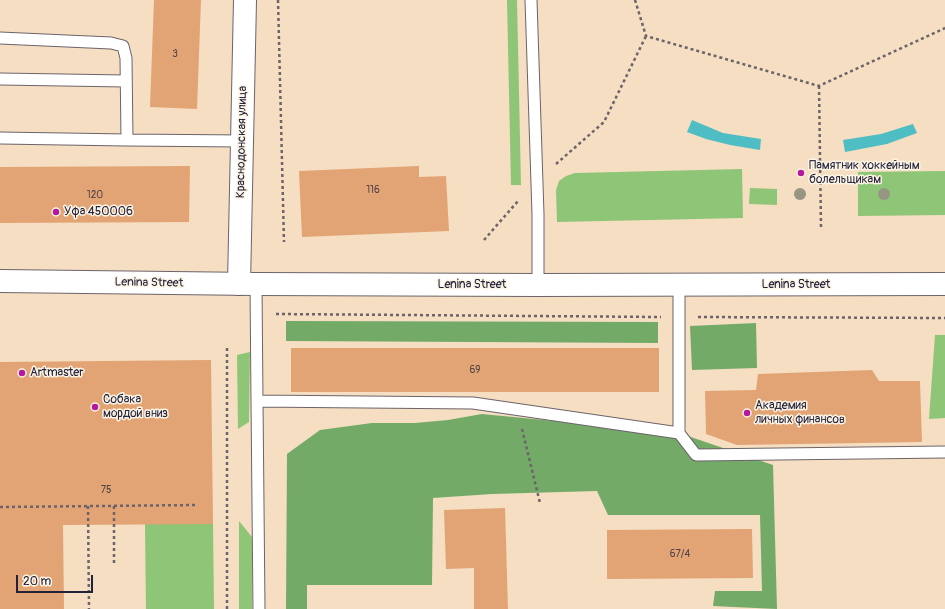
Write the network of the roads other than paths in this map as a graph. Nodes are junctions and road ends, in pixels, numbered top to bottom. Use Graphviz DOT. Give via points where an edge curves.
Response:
graph roads {
  1 [pos="245,0"];
  2 [pos="531,0"];
  3 [pos="0,38"];
  4 [pos="0,78"];
  5 [pos="126,81"];
  6 [pos="0,138"];
  7 [pos="127,140"];
  8 [pos="243,141"];
  9 [pos="0,281"];
  10 [pos="247,284"];
  11 [pos="945,284"];
  12 [pos="538,285"];
  13 [pos="679,285"];
  14 [pos="257,401"];
  15 [pos="679,433"];
  16 [pos="945,452"];
  17 [pos="259,609"];
  1 -- 8 [label="main road, Краснодонская улица"];
  2 -- 12 [label="lane"];
  3 -- 5 [label="lane" via="111,43 123,46"];
  4 -- 5 [label="lane"];
  5 -- 7 [label="lane"];
  6 -- 7 [label="lane"];
  7 -- 8 [label="lane"];
  8 -- 10 [label="main road, Краснодонская улица" via="239,242"];
  9 -- 10 [label="main road, Lenina Street"];
  10 -- 12 [label="main road, Lenina Street"];
  10 -- 14 [label="lane" via="256,314"];
  11 -- 13 [label="main road, Lenina Street"];
  12 -- 13 [label="main road, Lenina Street"];
  13 -- 15 [label="lane"];
  14 -- 15 [label="lane" via="473,403"];
  14 -- 17 [label="lane"];
  15 -- 16 [label="lane" via="696,455"];
}
